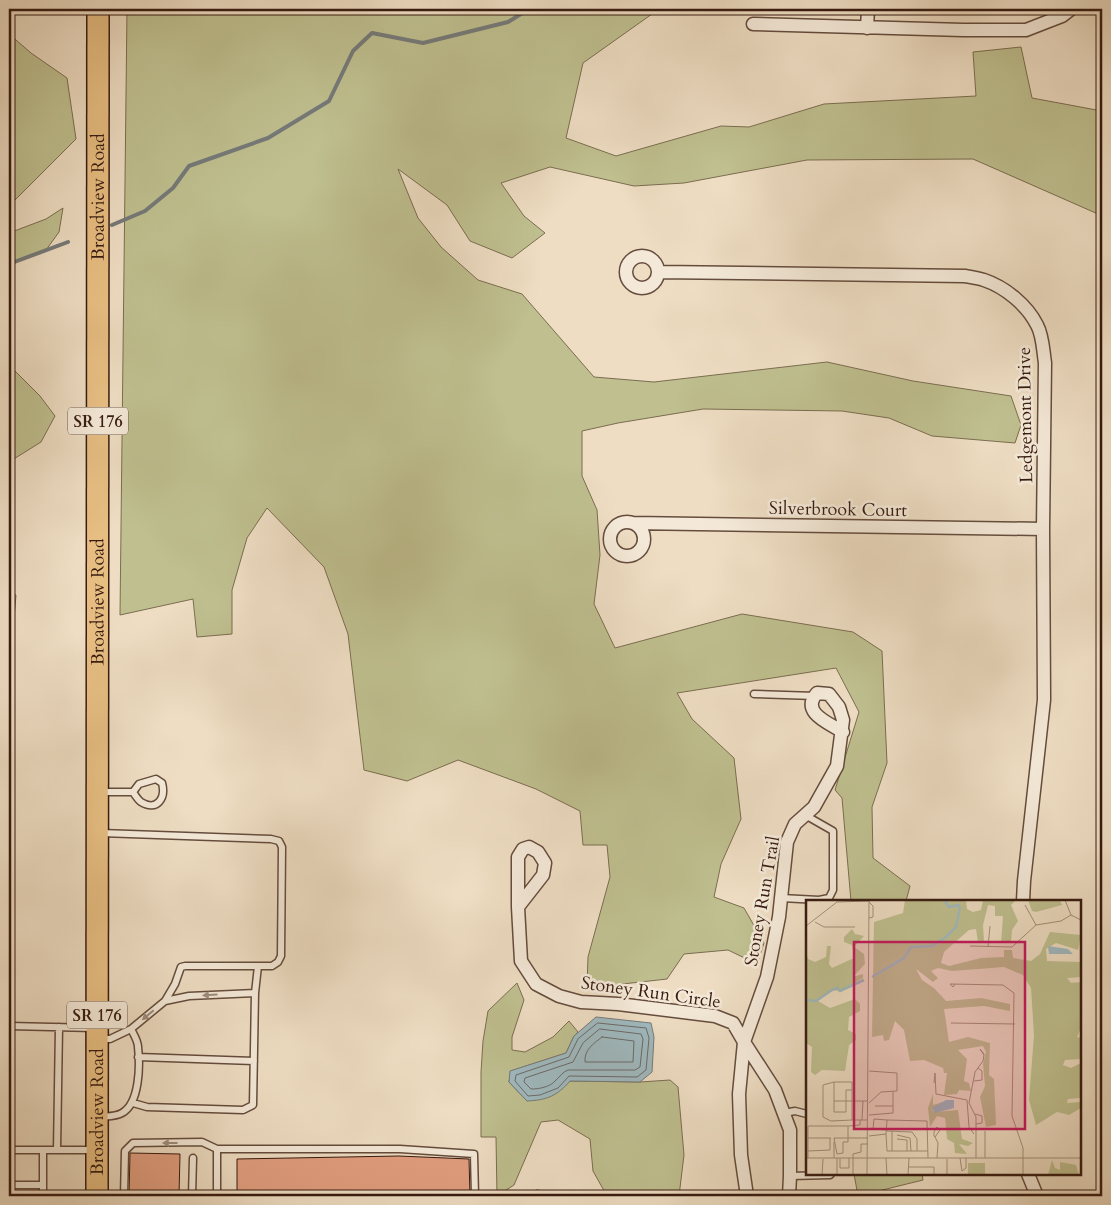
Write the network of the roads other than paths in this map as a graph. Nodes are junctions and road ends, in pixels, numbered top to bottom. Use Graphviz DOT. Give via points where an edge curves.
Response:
graph roads {
  1 [pos="98,9"];
  2 [pos="868,9"];
  3 [pos="1071,9"];
  4 [pos="753,24"];
  5 [pos="867,28"];
  6 [pos="659,272"];
  7 [pos="633,523"];
  8 [pos="1043,529"];
  9 [pos="754,694"];
  10 [pos="815,696"];
  11 [pos="843,732"];
  12 [pos="98,792"];
  13 [pos="133,792"];
  14 [pos="805,815"];
  15 [pos="98,833"];
  16 [pos="780,898"];
  17 [pos="1023,900"];
  18 [pos="518,907"];
  19 [pos="258,966"];
  20 [pos="255,993"];
  21 [pos="165,1001"];
  22 [pos="9,1026"];
  23 [pos="59,1028"];
  24 [pos="131,1029"];
  25 [pos="98,1034"];
  26 [pos="744,1042"];
  27 [pos="138,1057"];
  28 [pos="254,1061"];
  29 [pos="133,1103"];
  30 [pos="784,1113"];
  31 [pos="806,1114"];
  32 [pos="97,1116"];
  33 [pos="217,1149"];
  34 [pos="9,1150"];
  35 [pos="43,1150"];
  36 [pos="57,1150"];
  37 [pos="97,1150"];
  38 [pos="192,1158"];
  39 [pos="830,1175"];
  40 [pos="1028,1175"];
  41 [pos="790,1176"];
  42 [pos="9,1185"];
  43 [pos="43,1185"];
  44 [pos="43,1196"];
  45 [pos="97,1196"];
  46 [pos="124,1196"];
  47 [pos="192,1196"];
  48 [pos="217,1196"];
  49 [pos="475,1196"];
  50 [pos="529,1196"];
  51 [pos="542,1196"];
  52 [pos="747,1196"];
  53 [pos="789,1196"];
  54 [pos="1037,1196"];
  1 -- 12 [label="main road, Broadview Road / SR 176"];
  2 -- 5 [label="street"];
  3 -- 5 [label="street" via="1062,16 1026,30"];
  4 -- 5 [label="street"];
  6 -- 8 [label="street, Ledgemont Drive" via="965,276 985,280 1002,289 1022,304 1037,325 1042,341 1045,363"];
  7 -- 8 [label="street, Silverbrook Court"];
  8 -- 17 [label="street, Ledgemont Drive" via="1044,700"];
  9 -- 10 [label="lane"];
  10 -- 11 [label="street" via="812,699 815,715"];
  10 -- 11 [label="street, Stoney Run Trail" via="818,693 829,694 839,706"];
  11 -- 14 [label="street, Stoney Run Trail" via="837,766 814,807"];
  12 -- 13 [label="lane"];
  12 -- 15 [label="main road, Broadview Road / SR 176"];
  13 -- 13 [label="lane" via="139,784 156,779 162,783 164,791 162,800 156,804 141,802"];
  14 -- 16 [label="street, Stoney Run Trail" via="795,824 787,842"];
  14 -- 16 [label="lane" via="833,831 833,890 829,898 819,900"];
  15 -- 19 [label="lane" via="279,841 282,847 281,956 272,966"];
  15 -- 25 [label="main road, Broadview Road / SR 176"];
  16 -- 26 [label="street, Stoney Run Trail" via="767,977"];
  18 -- 26 [label="street, Stoney Run Circle" via="521,961 536,984 559,996 581,1002 715,1016 733,1022"];
  19 -- 20 [label="lane"];
  19 -- 21 [label="lane" via="181,967"];
  20 -- 21 [label="lane, one-way" via="189,996"];
  20 -- 28 [label="lane"];
  21 -- 24 [label="lane, one-way"];
  22 -- 23 [label="lane"];
  23 -- 25 [label="lane"];
  23 -- 36 [label="lane"];
  24 -- 25 [label="lane" via="110,1038"];
  24 -- 27 [label="lane" via="138,1045"];
  25 -- 32 [label="main road, Broadview Road / SR 176"];
  26 -- 30 [label="street" via="775,1090"];
  26 -- 52 [label="street, Stoney Run Trail" via="739,1094 741,1155"];
  27 -- 28 [label="lane"];
  27 -- 29 [label="lane"];
  28 -- 29 [label="lane" via="253,1105 242,1110 147,1108"];
  29 -- 32 [label="lane" via="124,1112 113,1116"];
  30 -- 31 [label="lane"];
  30 -- 41 [label="street" via="790,1130"];
  32 -- 37 [label="main road, Broadview Road / SR 176"];
  33 -- 46 [label="lane, one-way" via="202,1142 133,1143 125,1151"];
  33 -- 48 [label="lane"];
  33 -- 49 [label="lane" via="400,1149 474,1154"];
  34 -- 35 [label="lane"];
  35 -- 36 [label="lane"];
  35 -- 43 [label="lane"];
  36 -- 37 [label="lane"];
  37 -- 45 [label="main road, Broadview Road / SR 176"];
  38 -- 47 [label="lane"];
  39 -- 41 [label="lane"];
  40 -- 54 [label="street"];
  41 -- 53 [label="street"];
  42 -- 43 [label="lane"];
  43 -- 44 [label="lane"];
  50 -- 51 [label="lane"];
}
